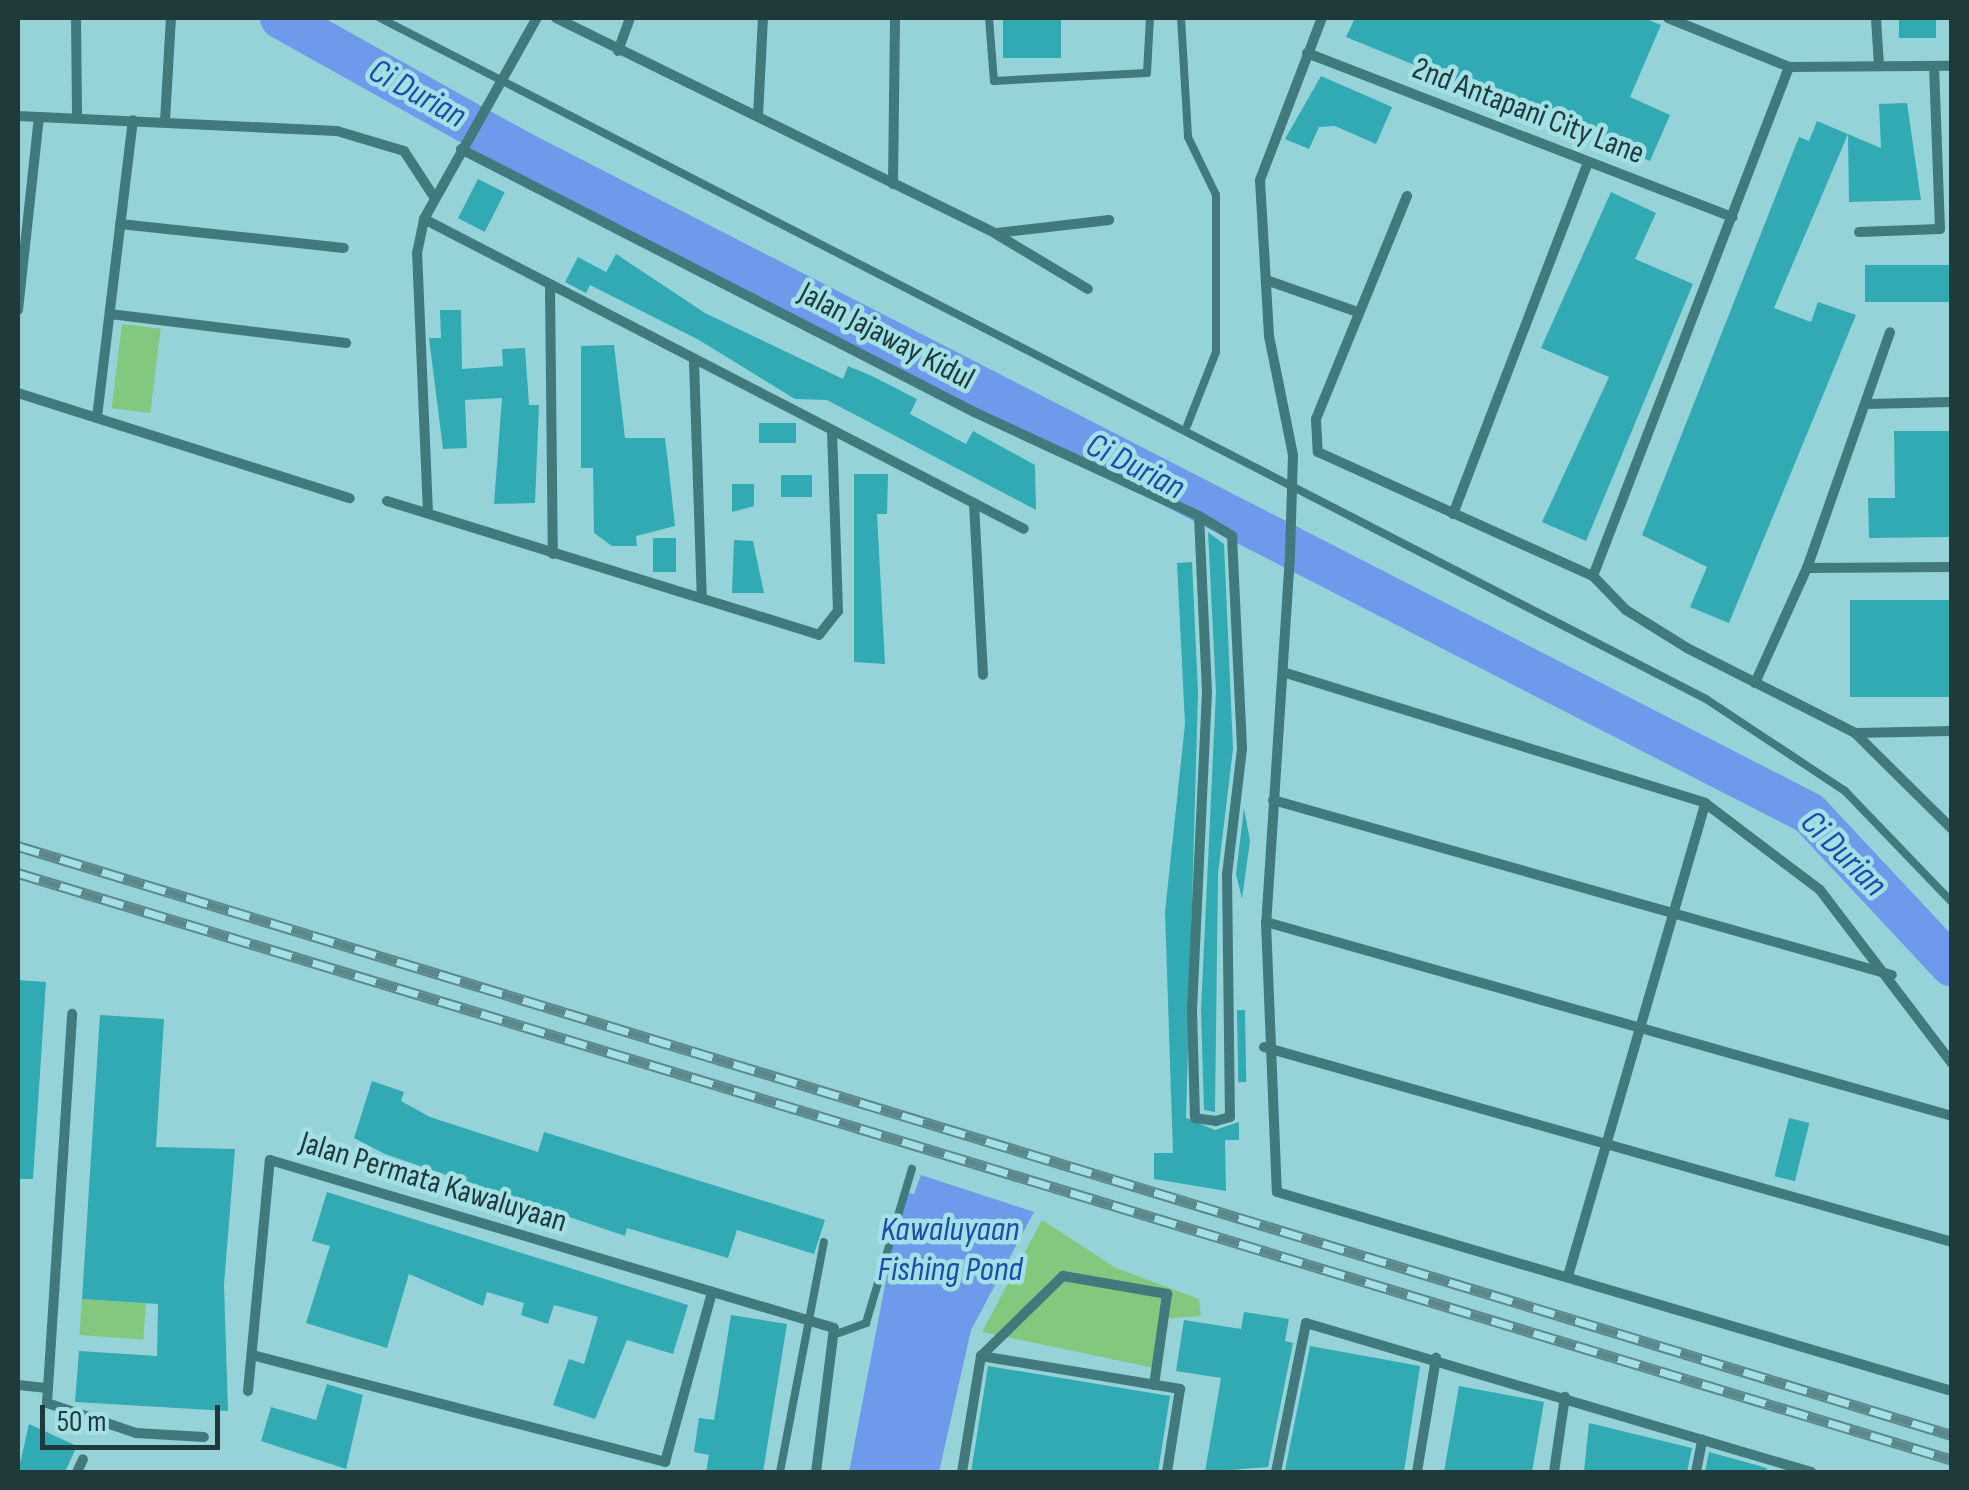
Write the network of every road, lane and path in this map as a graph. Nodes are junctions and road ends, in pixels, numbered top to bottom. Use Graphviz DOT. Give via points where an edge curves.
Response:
graph roads {
  1 [pos="76,18"];
  2 [pos="171,18"];
  3 [pos="380,18"];
  4 [pos="537,18"];
  5 [pos="556,18"];
  6 [pos="630,18"];
  7 [pos="763,18"];
  8 [pos="895,18"];
  9 [pos="989,18"];
  10 [pos="1150,18"];
  11 [pos="1181,18"];
  12 [pos="1322,18"];
  13 [pos="1668,18"];
  14 [pos="1876,18"];
  15 [pos="618,51"];
  16 [pos="1307,52"];
  17 [pos="1880,66"];
  18 [pos="1952,66"];
  19 [pos="1790,67"];
  20 [pos="1934,67"];
  21 [pos="500,82"];
  22 [pos="18,116"];
  23 [pos="39,116"];
  24 [pos="758,116"];
  25 [pos="77,118"];
  26 [pos="133,120"];
  27 [pos="165,121"];
  28 [pos="463,146"];
  29 [pos="1588,162"];
  30 [pos="893,184"];
  31 [pos="1407,196"];
  32 [pos="434,197"];
  33 [pos="1732,217"];
  34 [pos="424,219"];
  35 [pos="1109,220"];
  36 [pos="120,224"];
  37 [pos="1946,229"];
  38 [pos="1859,232"];
  39 [pos="996,234"];
  40 [pos="344,248"];
  41 [pos="1266,280"];
  42 [pos="550,287"];
  43 [pos="1088,288"];
  44 [pos="18,310"];
  45 [pos="1356,311"];
  46 [pos="110,314"];
  47 [pos="1890,332"];
  48 [pos="346,344"];
  49 [pos="694,362"];
  50 [pos="18,393"];
  51 [pos="1952,402"];
  52 [pos="1867,404"];
  53 [pos="97,417"];
  54 [pos="1187,426"];
  55 [pos="832,431"];
  56 [pos="350,498"];
  57 [pos="387,501"];
  58 [pos="974,504"];
  59 [pos="428,513"];
  60 [pos="1454,514"];
  61 [pos="1200,516"];
  62 [pos="1024,529"];
  63 [pos="553,554"];
  64 [pos="1952,567"];
  65 [pos="1807,568"];
  66 [pos="1593,576"];
  67 [pos="702,598"];
  68 [pos="1286,673"];
  69 [pos="982,674"];
  70 [pos="1755,683"];
  71 [pos="1952,731"];
  72 [pos="1855,733"];
  73 [pos="1273,800"];
  74 [pos="1705,803"];
  75 [pos="1952,828"];
  76 [pos="1952,902"];
  77 [pos="1676,917"];
  78 [pos="1266,922"];
  79 [pos="1893,975"];
  80 [pos="72,1014"];
  81 [pos="1641,1031"];
  82 [pos="1264,1047"];
  83 [pos="1952,1063"];
  84 [pos="1952,1116"];
  85 [pos="1610,1145"];
  86 [pos="912,1170"];
  87 [pos="824,1242"];
  88 [pos="1952,1242"];
  89 [pos="1568,1276"];
  90 [pos="712,1293"];
  91 [pos="805,1320"];
  92 [pos="839,1333"];
  93 [pos="252,1355"];
  94 [pos="982,1356"];
  95 [pos="1436,1358"];
  96 [pos="1154,1385"];
  97 [pos="18,1386"];
  98 [pos="48,1388"];
  99 [pos="1952,1390"];
  100 [pos="248,1391"];
  101 [pos="1565,1396"];
  102 [pos="204,1437"];
  103 [pos="1702,1440"];
  104 [pos="83,1459"];
  105 [pos="77,1472"];
  106 [pos="780,1472"];
  107 [pos="816,1472"];
  108 [pos="962,1472"];
  109 [pos="1167,1472"];
  110 [pos="1276,1472"];
  111 [pos="1417,1472"];
  112 [pos="1554,1472"];
  113 [pos="1696,1472"];
  114 [pos="1811,1472"];
  1 -- 25 [label="street"];
  2 -- 27 [label="street"];
  3 -- 21 [label="lane"];
  4 -- 21 [label="street"];
  5 -- 15 [label="street"];
  6 -- 15 [label="street"];
  7 -- 24 [label="street"];
  8 -- 30 [label="street"];
  9 -- 10 [label="lane" via="994,81 1148,73"];
  11 -- 54 [label="lane" via="1188,137 1216,195 1216,352"];
  12 -- 16 [label="street"];
  13 -- 19 [label="street"];
  14 -- 17 [label="street"];
  15 -- 24 [label="street"];
  16 -- 29 [label="street, 2nd Antapani City Lane"];
  16 -- 41 [label="street" via="1264,150"];
  17 -- 19 [label="street"];
  17 -- 20 [label="street"];
  18 -- 20 [label="street"];
  19 -- 33 [label="street"];
  20 -- 37 [label="street"];
  21 -- 28 [label="street"];
  21 -- 54 [label="lane"];
  22 -- 23 [label="street"];
  23 -- 25 [label="street"];
  23 -- 44 [label="street"];
  24 -- 30 [label="street"];
  25 -- 26 [label="street"];
  26 -- 27 [label="street"];
  26 -- 36 [label="street"];
  27 -- 32 [label="street" via="386,142 414,161"];
  28 -- 32 [label="street"];
  28 -- 61 [label="street, Jalan Jajaway Kidul"];
  29 -- 33 [label="street, 2nd Antapani City Lane"];
  29 -- 60 [label="street"];
  30 -- 39 [label="street"];
  31 -- 45 [label="street"];
  32 -- 34 [label="street"];
  33 -- 66 [label="street"];
  34 -- 42 [label="street"];
  34 -- 59 [label="street" via="417,253"];
  35 -- 39 [label="street"];
  36 -- 40 [label="street"];
  36 -- 46 [label="street"];
  37 -- 38 [label="street"];
  39 -- 43 [label="street"];
  41 -- 45 [label="street"];
  41 -- 68 [label="street, bridge" via="1293,454"];
  42 -- 49 [label="street"];
  42 -- 63 [label="street"];
  45 -- 60 [label="street" via="1316,419 1318,452"];
  46 -- 48 [label="street"];
  46 -- 53 [label="street"];
  47 -- 52 [label="street"];
  49 -- 55 [label="street"];
  49 -- 67 [label="street"];
  50 -- 53 [label="street"];
  51 -- 52 [label="street"];
  52 -- 65 [label="street"];
  53 -- 56 [label="street"];
  54 -- 76 [label="lane" via="1770,738 1845,791"];
  55 -- 58 [label="street"];
  55 -- 67 [label="street" via="832,627 820,636"];
  57 -- 59 [label="street"];
  58 -- 62 [label="street"];
  58 -- 69 [label="street"];
  59 -- 63 [label="street"];
  60 -- 66 [label="street"];
  61 -- 61 [label="street, Jalan Jajaway Kidul" via="1232,536 1242,749 1227,874 1230,1117 1197,1121 1192,889 1208,692"];
  63 -- 67 [label="street"];
  64 -- 65 [label="street"];
  65 -- 70 [label="street"];
  66 -- 70 [label="street" via="1626,610"];
  68 -- 73 [label="street"];
  68 -- 74 [label="street"];
  70 -- 72 [label="street"];
  71 -- 72 [label="street"];
  72 -- 75 [label="street"];
  73 -- 77 [label="street"];
  73 -- 78 [label="street"];
  74 -- 77 [label="street"];
  74 -- 79 [label="street" via="1820,890"];
  77 -- 79 [label="street"];
  77 -- 81 [label="street"];
  78 -- 81 [label="street"];
  78 -- 82 [label="street"];
  79 -- 83 [label="street"];
  80 -- 98 [label="street"];
  81 -- 84 [label="street"];
  81 -- 85 [label="street"];
  82 -- 85 [label="street"];
  82 -- 89 [label="street" via="1278,1192"];
  85 -- 88 [label="street"];
  85 -- 89 [label="street"];
  86 -- 92 [label="lane" via="866,1322 853,1335"];
  87 -- 91 [label="lane"];
  89 -- 99 [label="street"];
  90 -- 91 [label="street, Jalan Permata Kawaluyaan"];
  90 -- 93 [label="street" via="664,1462"];
  90 -- 93 [label="street, Jalan Permata Kawaluyaan" via="270,1160"];
  91 -- 92 [label="street, Jalan Permata Kawaluyaan"];
  91 -- 106 [label="lane"];
  92 -- 107 [label="street"];
  93 -- 100 [label="street, Jalan Permata Kawaluyaan"];
  94 -- 96 [label="street"];
  94 -- 96 [label="street" via="1063,1276 1167,1294"];
  94 -- 108 [label="street"];
  95 -- 101 [label="street"];
  95 -- 110 [label="street" via="1306,1323"];
  95 -- 111 [label="street"];
  96 -- 109 [label="street" via="1180,1389"];
  97 -- 98 [label="street"];
  98 -- 102 [label="street" via="47,1403 136,1433"];
  101 -- 103 [label="street"];
  101 -- 112 [label="street"];
  103 -- 113 [label="street"];
  103 -- 114 [label="street"];
  104 -- 105 [label="street"];
}
